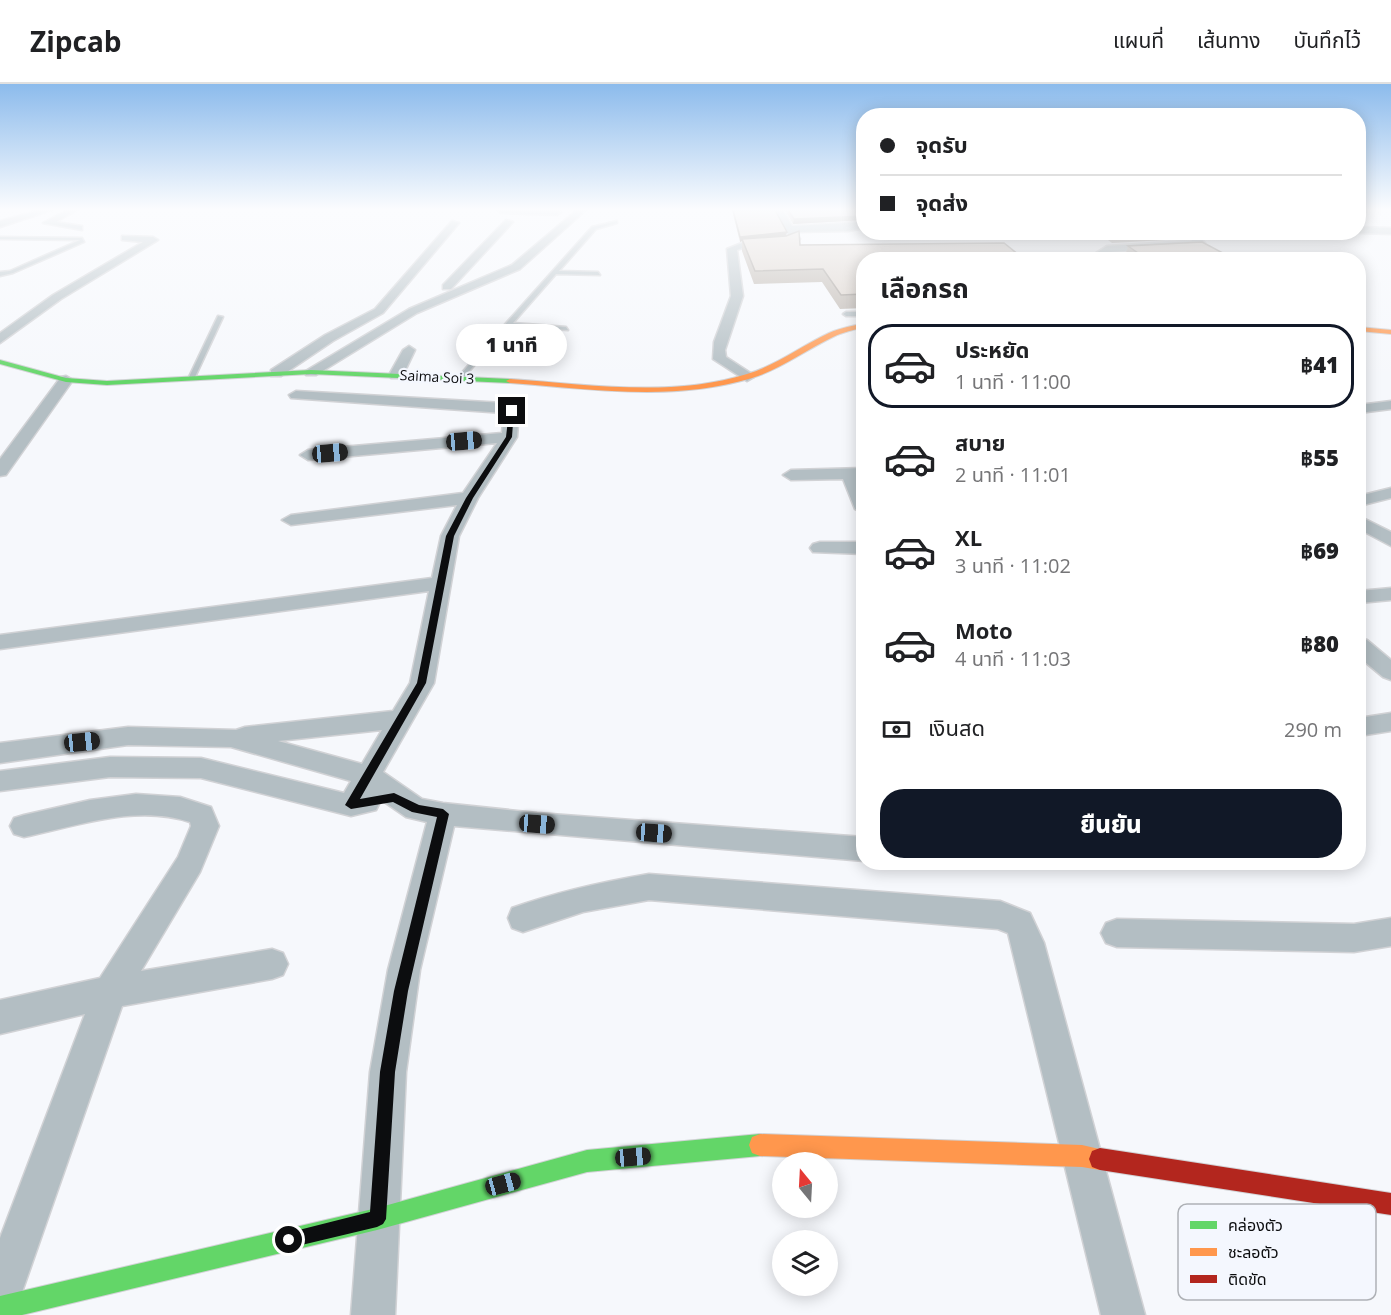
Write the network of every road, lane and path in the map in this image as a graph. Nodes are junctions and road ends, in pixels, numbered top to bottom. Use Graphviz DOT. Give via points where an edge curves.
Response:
graph roads {
  1 [pos="18,267"];
  2 [pos="107,267"];
  3 [pos="416,267"];
  4 [pos="465,267"];
  5 [pos="514,267"];
  6 [pos="534,267"];
  7 [pos="558,267"];
  8 [pos="734,267"];
  9 [pos="554,272"];
  10 [pos="460,273"];
  11 [pos="0,274"];
  12 [pos="598,274"];
  13 [pos="503,275"];
  14 [pos="519,277"];
  15 [pos="447,287"];
  16 [pos="846,314"];
  17 [pos="856,314"];
  18 [pos="220,317"];
  19 [pos="397,322"];
  20 [pos="509,324"];
  21 [pos="856,327"];
  22 [pos="566,329"];
  23 [pos="1366,329"];
  24 [pos="1391,332"];
  25 [pos="0,339"];
  26 [pos="409,350"];
  27 [pos="0,362"];
  28 [pos="311,372"];
  29 [pos="276,373"];
  30 [pos="396,375"];
  31 [pos="192,377"];
  32 [pos="747,377"];
  33 [pos="460,378"];
  34 [pos="66,380"];
  35 [pos="1391,392"];
  36 [pos="1366,394"];
  37 [pos="296,395"];
  38 [pos="1391,405"];
  39 [pos="1366,408"];
  40 [pos="509,437"];
  41 [pos="308,455"];
  42 [pos="0,471"];
  43 [pos="856,473"];
  44 [pos="790,475"];
  45 [pos="1391,493"];
  46 [pos="470,498"];
  47 [pos="1366,499"];
  48 [pos="291,520"];
  49 [pos="1366,525"];
  50 [pos="1391,540"];
  51 [pos="820,548"];
  52 [pos="856,548"];
  53 [pos="440,583"];
  54 [pos="1391,594"];
  55 [pos="1366,596"];
  56 [pos="0,642"];
  57 [pos="1366,651"];
  58 [pos="1391,672"];
  59 [pos="401,719"];
  60 [pos="1391,722"];
  61 [pos="1366,726"];
  62 [pos="231,738"];
  63 [pos="0,753"];
  64 [pos="370,776"];
  65 [pos="0,781"];
  66 [pos="394,797"];
  67 [pos="351,805"];
  68 [pos="443,814"];
  69 [pos="24,826"];
  70 [pos="856,848"];
  71 [pos="523,918"];
  72 [pos="1391,932"];
  73 [pos="1116,933"];
  74 [pos="272,964"];
  75 [pos="110,992"];
  76 [pos="0,1017"];
  77 [pos="1082,1156"];
  78 [pos="1391,1204"];
  79 [pos="377,1219"];
  80 [pos="0,1295"];
  81 [pos="0,1308"];
  82 [pos="374,1315"];
  83 [pos="1123,1315"];
  1 -- 11 [label="lane"];
  2 -- 25 [label="street" via="57,297"];
  3 -- 29 [label="street" via="379,310"];
  4 -- 10 [label="street"];
  5 -- 13 [label="street"];
  6 -- 14 [label="street"];
  7 -- 9 [label="lane"];
  8 -- 32 [label="street" via="737,296 719,353 720,359"];
  9 -- 12 [label="lane"];
  9 -- 20 [label="lane"];
  10 -- 13 [label="street"];
  10 -- 15 [label="street"];
  13 -- 14 [label="street"];
  13 -- 19 [label="street" via="413,311"];
  14 -- 19 [label="street" via="426,316"];
  16 -- 17 [label="lane"];
  18 -- 31 [label="lane"];
  19 -- 28 [label="street"];
  20 -- 22 [label="lane"];
  20 -- 33 [label="lane"];
  21 -- 32 [label="street, Saima Soi 3" via="835,333"];
  23 -- 24 [label="street"];
  26 -- 30 [label="street"];
  27 -- 34 [label="street, Saima Soi 3"];
  28 -- 29 [label="street, Saima Soi 3"];
  28 -- 30 [label="street, Saima Soi 3"];
  29 -- 31 [label="street, Saima Soi 3"];
  30 -- 33 [label="street, Saima Soi 3"];
  31 -- 34 [label="street, Saima Soi 3" via="107,383"];
  32 -- 33 [label="street, Saima Soi 3" via="701,385 626,389"];
  34 -- 42 [label="street"];
  35 -- 36 [label="street"];
  37 -- 40 [label="street" via="504,407 512,411"];
  38 -- 39 [label="street"];
  40 -- 41 [label="street"];
  40 -- 46 [label="street"];
  43 -- 44 [label="street"];
  45 -- 47 [label="street"];
  46 -- 48 [label="street"];
  46 -- 53 [label="street" via="450,536"];
  49 -- 50 [label="street"];
  51 -- 52 [label="street"];
  53 -- 56 [label="street"];
  53 -- 59 [label="street" via="422,683"];
  54 -- 55 [label="street"];
  57 -- 58 [label="street"];
  59 -- 62 [label="street"];
  59 -- 64 [label="street"];
  60 -- 61 [label="street"];
  62 -- 63 [label="street" via="128,736"];
  62 -- 64 [label="street"];
  64 -- 66 [label="street"];
  64 -- 67 [label="street"];
  65 -- 67 [label="street" via="111,767 201,768"];
  66 -- 67 [label="street"];
  66 -- 68 [label="street" via="416,809"];
  68 -- 70 [label="street"];
  68 -- 79 [label="street" via="404,970 391,1050"];
  69 -- 75 [label="street" via="137,804 187,809 201,815 205,826 190,863"];
  71 -- 77 [label="street" via="583,899 649,887 1000,915 1019,923 1028,943"];
  72 -- 73 [label="street" via="1354,938"];
  74 -- 75 [label="street"];
  75 -- 76 [label="street"];
  75 -- 80 [label="street"];
  77 -- 78 [label="street"];
  77 -- 79 [label="street" via="774,1144 587,1161"];
  77 -- 83 [label="street"];
  79 -- 81 [label="street"];
  79 -- 82 [label="street"];
}
